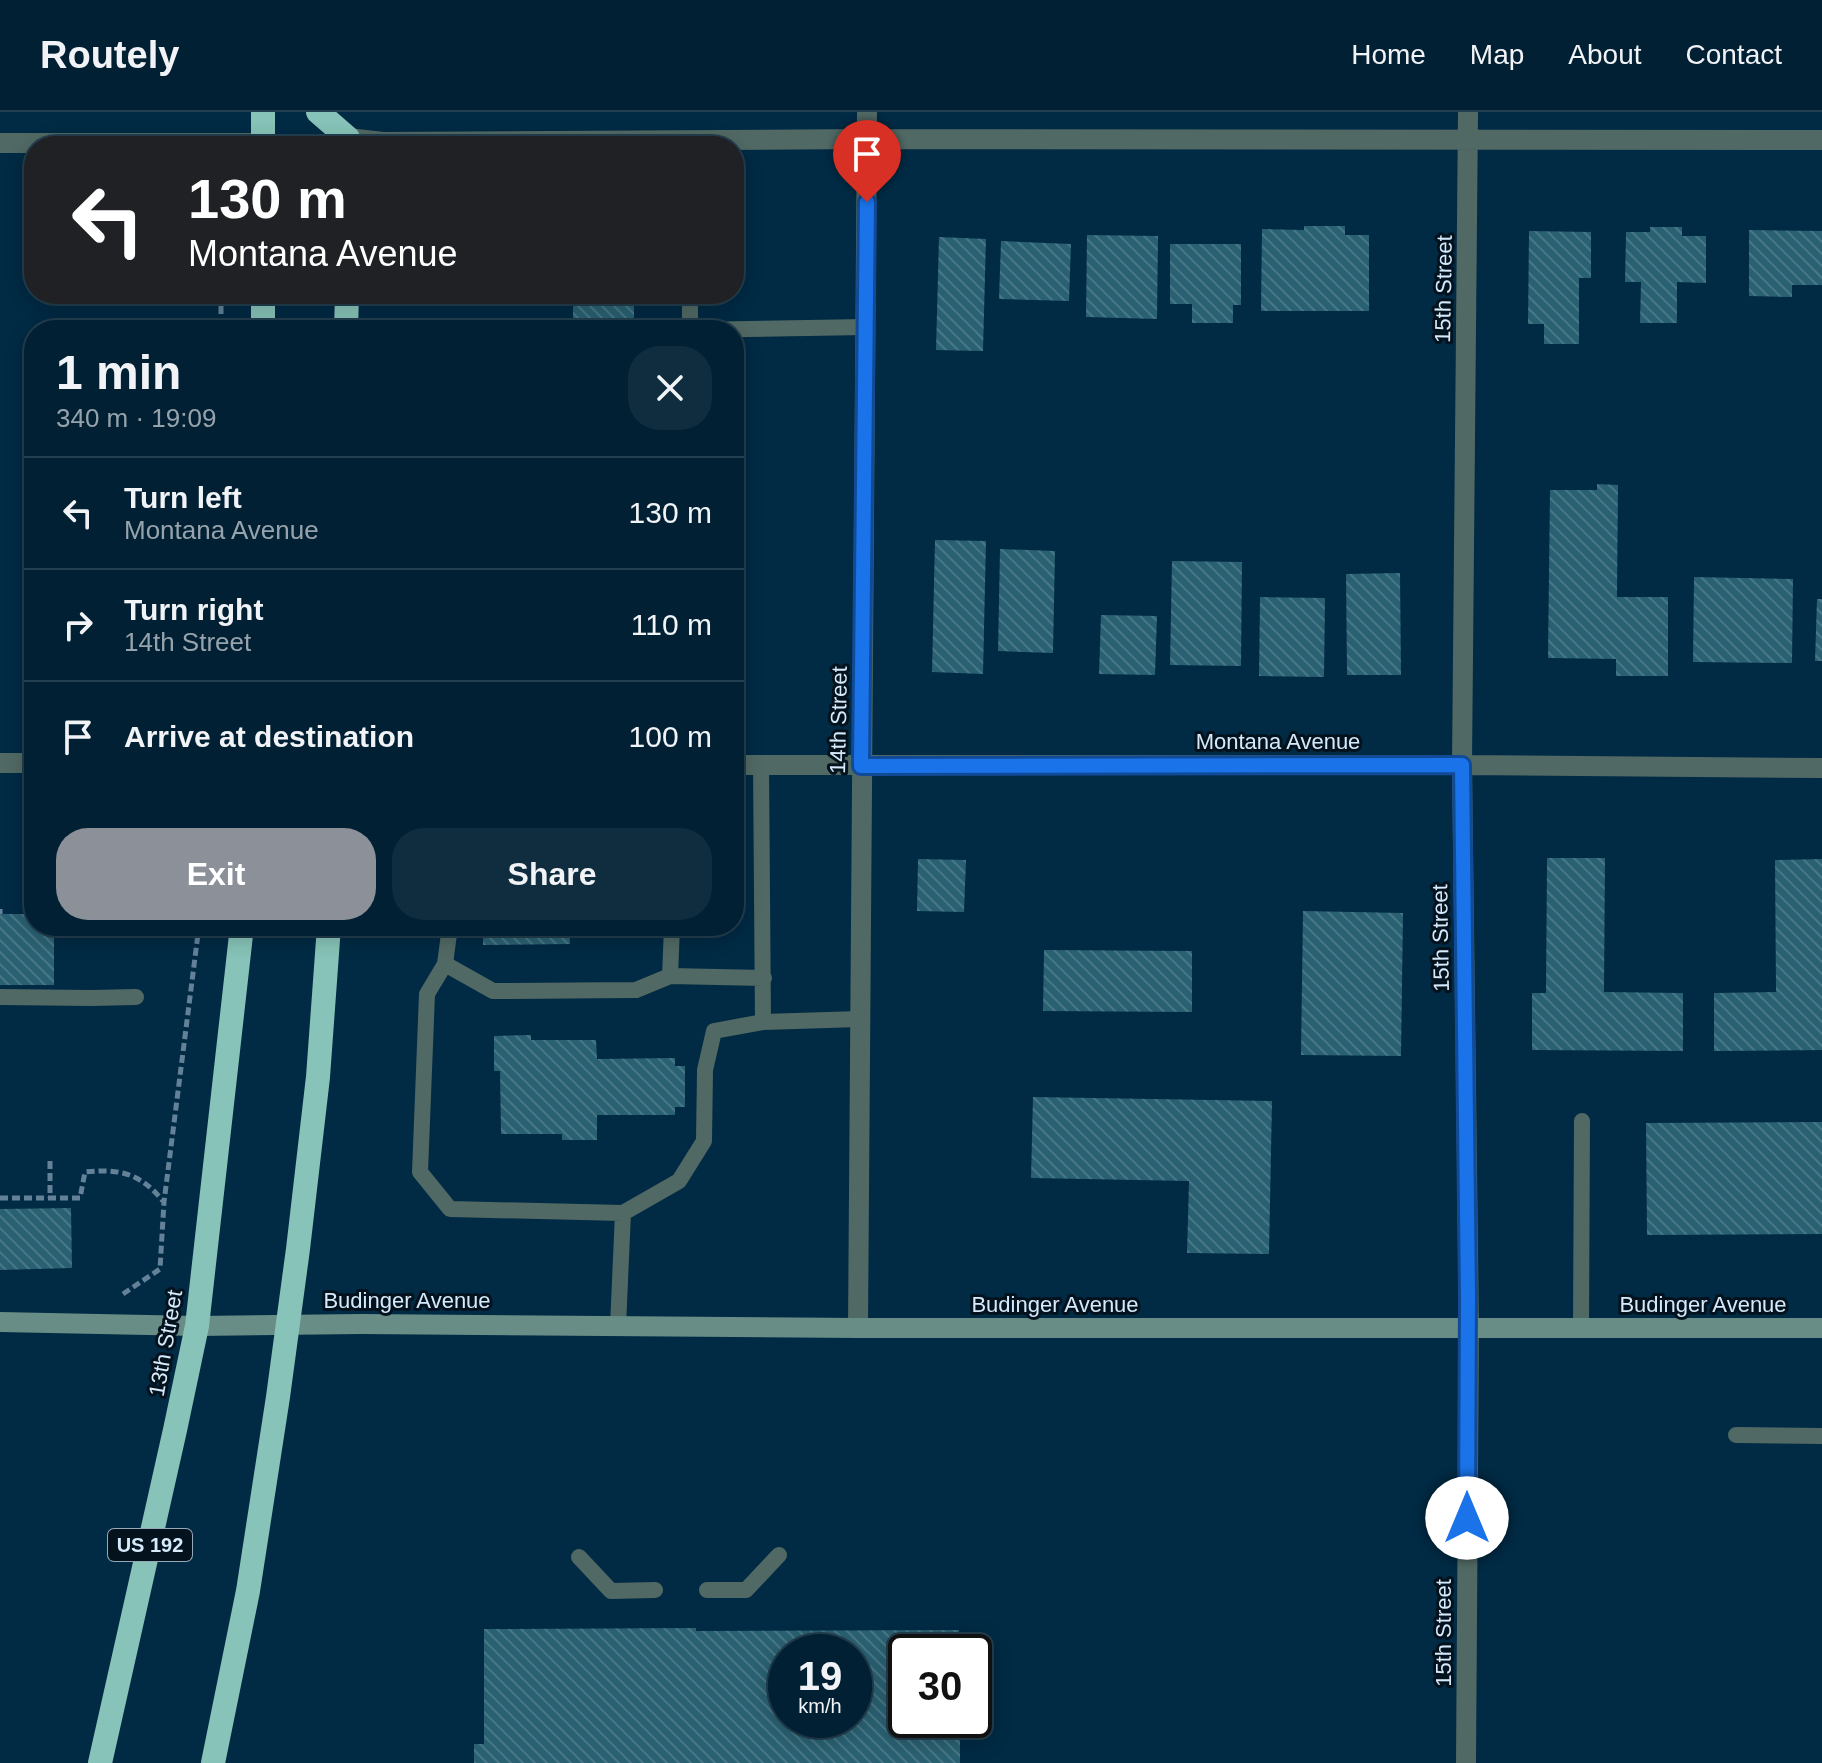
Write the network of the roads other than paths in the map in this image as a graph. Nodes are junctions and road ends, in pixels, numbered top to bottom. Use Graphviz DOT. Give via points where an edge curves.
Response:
graph roads {
  1 [pos="263,112"];
  2 [pos="318,112"];
  3 [pos="348,112"];
  4 [pos="867,112"];
  5 [pos="1468,112"];
  6 [pos="264,136"];
  7 [pos="342,136"];
  8 [pos="348,136"];
  9 [pos="867,139"];
  10 [pos="1822,140"];
  11 [pos="1468,141"];
  12 [pos="744,142"];
  13 [pos="0,143"];
  14 [pos="24,143"];
  15 [pos="866,327"];
  16 [pos="744,329"];
  17 [pos="0,763"];
  18 [pos="24,763"];
  19 [pos="744,765"];
  20 [pos="761,765"];
  21 [pos="1462,765"];
  22 [pos="861,766"];
  23 [pos="1822,768"];
  24 [pos="241,936"];
  25 [pos="328,936"];
  26 [pos="449,936"];
  27 [pos="672,936"];
  28 [pos="445,964"];
  29 [pos="670,976"];
  30 [pos="764,978"];
  31 [pos="0,997"];
  32 [pos="136,997"];
  33 [pos="860,1019"];
  34 [pos="763,1022"];
  35 [pos="1582,1121"];
  36 [pos="623,1213"];
  37 [pos="0,1322"];
  38 [pos="288,1324"];
  39 [pos="197,1326"];
  40 [pos="618,1326"];
  41 [pos="858,1328"];
  42 [pos="1822,1328"];
  43 [pos="1469,1329"];
  44 [pos="1581,1329"];
  45 [pos="1736,1435"];
  46 [pos="1822,1436"];
  47 [pos="779,1555"];
  48 [pos="579,1557"];
  49 [pos="655,1590"];
  50 [pos="707,1590"];
  51 [pos="100,1763"];
  52 [pos="213,1763"];
  53 [pos="1466,1763"];
  1 -- 6 [label="highway"];
  2 -- 7 [label="highway"];
  3 -- 8 [label="highway"];
  4 -- 9 [label="street, 14th Street"];
  5 -- 11 [label="street, 15th Street"];
  9 -- 11 [label="street"];
  9 -- 12 [label="street"];
  9 -- 15 [label="street, 14th Street"];
  10 -- 11 [label="street"];
  11 -- 21 [label="street, 15th Street"];
  13 -- 14 [label="street"];
  15 -- 16 [label="lane"];
  15 -- 22 [label="street, 14th Street"];
  17 -- 18 [label="street"];
  19 -- 20 [label="street, Montana Avenue"];
  20 -- 22 [label="street, Montana Avenue"];
  20 -- 30 [label="lane"];
  21 -- 22 [label="street, Montana Avenue"];
  21 -- 23 [label="street, Montana Avenue"];
  21 -- 43 [label="street, 15th Street"];
  22 -- 33 [label="street, 14th Street"];
  24 -- 39 [label="highway, 13th Street / US 192"];
  25 -- 38 [label="highway" via="318,1077"];
  26 -- 28 [label="lane"];
  27 -- 29 [label="lane"];
  28 -- 29 [label="lane" via="493,991 636,990"];
  28 -- 36 [label="lane" via="427,994 420,1172 450,1209"];
  29 -- 30 [label="lane"];
  30 -- 34 [label="lane"];
  31 -- 32 [label="lane"];
  33 -- 34 [label="lane"];
  33 -- 41 [label="street, 14th Street"];
  34 -- 36 [label="lane" via="714,1031 705,1070 704,1141 679,1181"];
  35 -- 44 [label="lane"];
  36 -- 40 [label="lane"];
  37 -- 39 [label="street, Budinger Avenue"];
  38 -- 39 [label="street, Budinger Avenue"];
  38 -- 40 [label="street, Budinger Avenue"];
  38 -- 52 [label="highway" via="248,1591"];
  39 -- 51 [label="highway, 13th Street / US 192"];
  40 -- 41 [label="street, Budinger Avenue"];
  41 -- 43 [label="street, Budinger Avenue"];
  42 -- 44 [label="street, Budinger Avenue"];
  43 -- 44 [label="street, Budinger Avenue"];
  43 -- 53 [label="street, 15th Street"];
  45 -- 46 [label="lane"];
  47 -- 50 [label="lane" via="746,1590"];
  48 -- 49 [label="lane" via="611,1591"];
}
